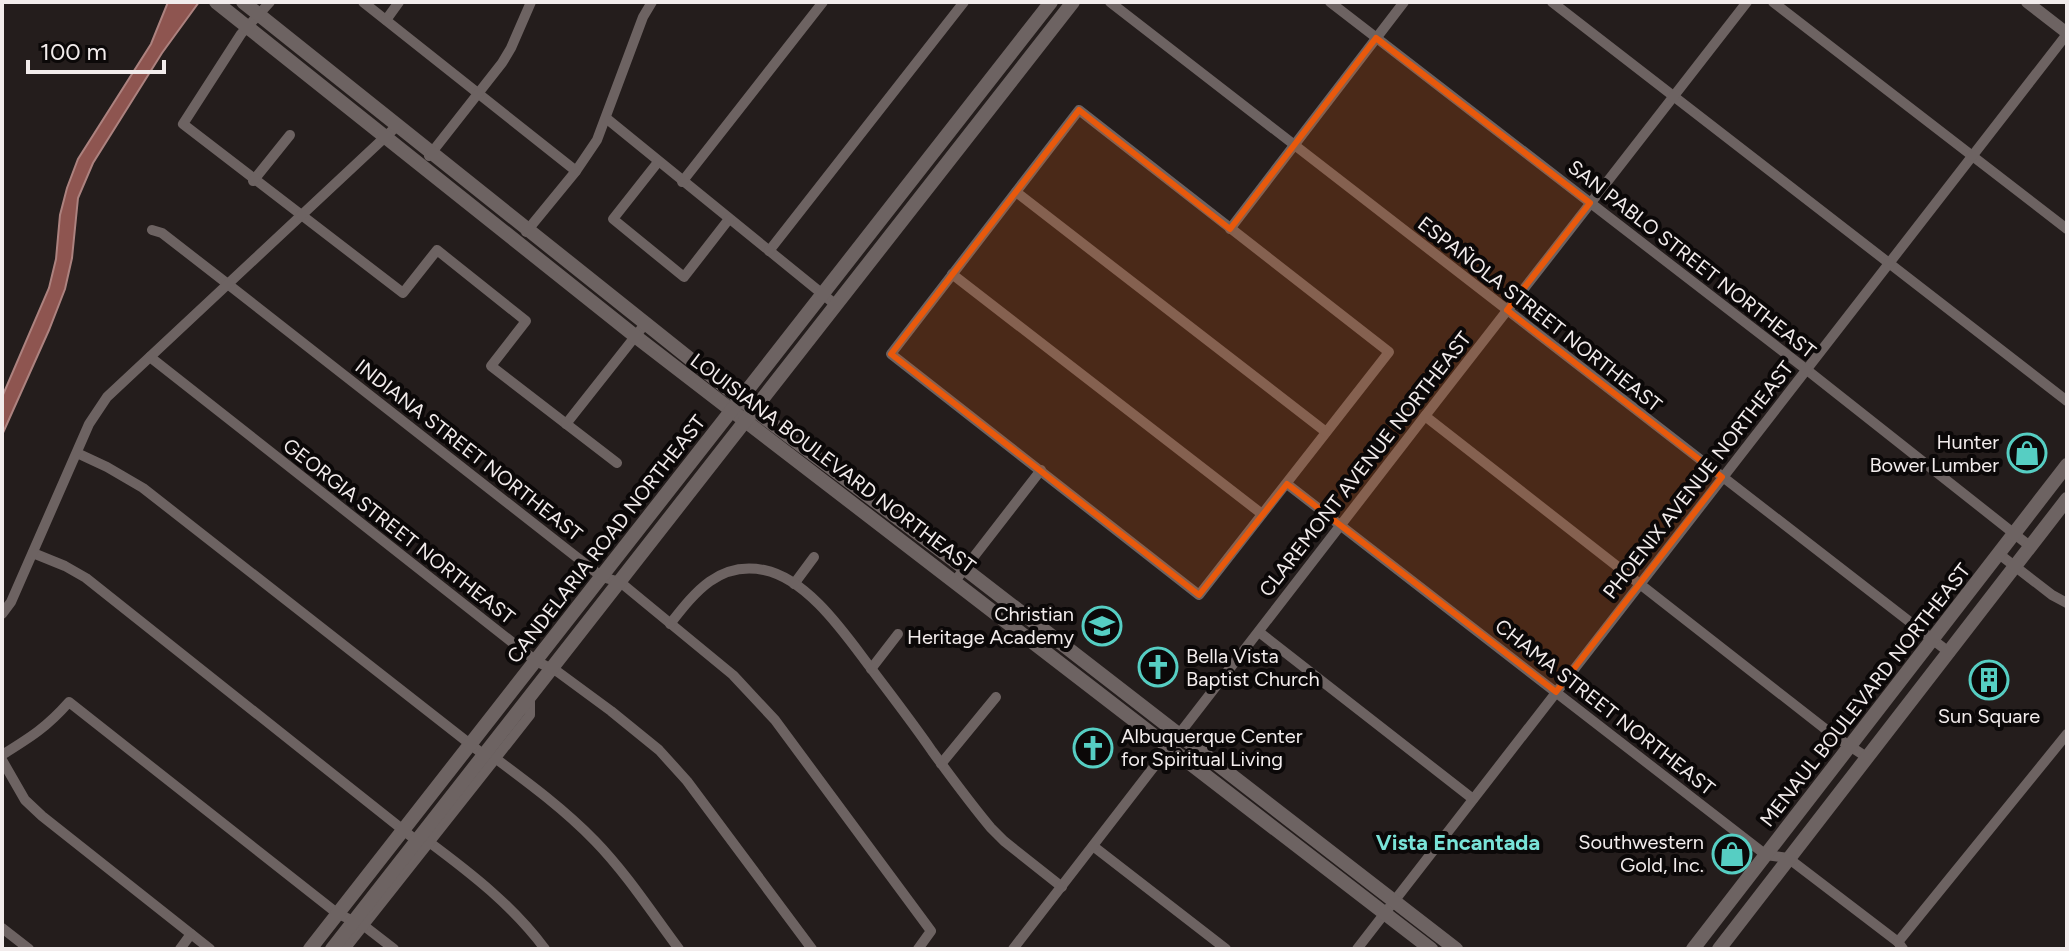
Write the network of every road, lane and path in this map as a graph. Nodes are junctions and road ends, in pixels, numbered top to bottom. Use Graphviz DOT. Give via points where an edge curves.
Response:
graph roads {
  1 [pos="216,2"];
  2 [pos="243,2"];
  3 [pos="270,2"];
  4 [pos="363,2"];
  5 [pos="399,2"];
  6 [pos="531,2"];
  7 [pos="652,2"];
  8 [pos="823,2"];
  9 [pos="964,2"];
  10 [pos="1051,2"];
  11 [pos="1073,2"];
  12 [pos="1110,2"];
  13 [pos="1330,2"];
  14 [pos="1404,2"];
  15 [pos="1552,2"];
  16 [pos="1747,2"];
  17 [pos="1773,2"];
  18 [pos="2027,2"];
  19 [pos="259,15"];
  20 [pos="386,20"];
  21 [pos="248,28"];
  22 [pos="2067,33"];
  23 [pos="1376,38"];
  24 [pos="478,94"];
  25 [pos="1674,96"];
  26 [pos="606,118"];
  27 [pos="398,125"];
  28 [pos="290,135"];
  29 [pos="385,137"];
  30 [pos="1293,145"];
  31 [pos="431,152"];
  32 [pos="1971,155"];
  33 [pos="658,162"];
  34 [pos="421,165"];
  35 [pos="576,171"];
  36 [pos="253,181"];
  37 [pos="682,182"];
  38 [pos="1016,192"];
  39 [pos="1590,203"];
  40 [pos="300,216"];
  41 [pos="729,219"];
  42 [pos="1230,229"];
  43 [pos="2067,229"];
  44 [pos="152,230"];
  45 [pos="528,230"];
  46 [pos="518,243"];
  47 [pos="769,251"];
  48 [pos="1889,263"];
  49 [pos="952,274"];
  50 [pos="228,285"];
  51 [pos="823,294"];
  52 [pos="836,305"];
  53 [pos="1507,310"];
  54 [pos="645,324"];
  55 [pos="635,336"];
  56 [pos="150,357"];
  57 [pos="1807,370"];
  58 [pos="2067,401"];
  59 [pos="737,406"];
  60 [pos="750,416"];
  61 [pos="1425,416"];
  62 [pos="566,424"];
  63 [pos="1326,432"];
  64 [pos="77,453"];
  65 [pos="617,463"];
  66 [pos="2067,465"];
  67 [pos="1041,470"];
  68 [pos="1722,477"];
  69 [pos="1287,484"];
  70 [pos="2067,499"];
  71 [pos="1262,514"];
  72 [pos="1341,525"];
  73 [pos="2014,534"];
  74 [pos="2031,547"];
  75 [pos="33,553"];
  76 [pos="1999,554"];
  77 [pos="814,557"];
  78 [pos="2015,566"];
  79 [pos="965,569"];
  80 [pos="602,577"];
  81 [pos="955,581"];
  82 [pos="620,582"];
  83 [pos="794,584"];
  84 [pos="1639,584"];
  85 [pos="2067,603"];
  86 [pos="2,614"];
  87 [pos="670,624"];
  88 [pos="1259,632"];
  89 [pos="898,634"];
  90 [pos="1933,641"];
  91 [pos="1950,653"];
  92 [pos="536,661"];
  93 [pos="552,668"];
  94 [pos="871,669"];
  95 [pos="1556,692"];
  96 [pos="996,697"];
  97 [pos="2067,734"];
  98 [pos="1179,735"];
  99 [pos="470,745"];
  100 [pos="1169,747"];
  101 [pos="1850,747"];
  102 [pos="490,757"];
  103 [pos="2,758"];
  104 [pos="1868,758"];
  105 [pos="941,764"];
  106 [pos="1473,799"];
  107 [pos="1807,802"];
  108 [pos="404,831"];
  109 [pos="423,841"];
  110 [pos="1093,846"];
  111 [pos="1766,855"];
  112 [pos="1788,858"];
  113 [pos="1062,887"];
  114 [pos="1390,908"];
  115 [pos="338,914"];
  116 [pos="1721,914"];
  117 [pos="1743,916"];
  118 [pos="359,922"];
  119 [pos="2,928"];
  120 [pos="191,934"];
  121 [pos="1900,945"];
  122 [pos="29,949"];
  123 [pos="180,949"];
  124 [pos="210,949"];
  125 [pos="310,949"];
  126 [pos="332,949"];
  127 [pos="345,949"];
  128 [pos="394,949"];
  129 [pos="545,949"];
  130 [pos="679,949"];
  131 [pos="812,949"];
  132 [pos="918,949"];
  133 [pos="1013,949"];
  134 [pos="1226,949"];
  135 [pos="1357,949"];
  136 [pos="1431,949"];
  137 [pos="1456,949"];
  138 [pos="1693,949"];
  139 [pos="1705,949"];
  140 [pos="1719,949"];
  1 -- 21 [label="main road, LOUISIANA BOULEVARD NORTHEAST"];
  2 -- 19 [label="main road, LOUISIANA BOULEVARD NORTHEAST"];
  3 -- 19 [label="street"];
  4 -- 20 [label="street"];
  5 -- 20 [label="street"];
  6 -- 24 [label="street" via="511,48"];
  7 -- 26 [label="street"];
  8 -- 37 [label="street"];
  9 -- 47 [label="street"];
  10 -- 51 [label="main road, CANDELARIA ROAD NORTHEAST"];
  11 -- 52 [label="main road, CANDELARIA ROAD NORTHEAST"];
  12 -- 30 [label="street, ESPAÑOLA STREET NORTHEAST"];
  13 -- 23 [label="street, SAN PABLO STREET NORTHEAST"];
  14 -- 23 [label="street"];
  15 -- 25 [label="street"];
  16 -- 25 [label="street, CLAREMONT AVENUE NORTHEAST"];
  17 -- 32 [label="street"];
  18 -- 22 [label="street"];
  19 -- 21 [label="street"];
  19 -- 27 [label="main road, LOUISIANA BOULEVARD NORTHEAST"];
  20 -- 24 [label="street"];
  21 -- 29 [label="main road, LOUISIANA BOULEVARD NORTHEAST"];
  21 -- 36 [label="street" via="183,124"];
  22 -- 32 [label="street, PHOENIX AVENUE NORTHEAST"];
  23 -- 30 [label="street"];
  23 -- 39 [label="street, SAN PABLO STREET NORTHEAST"];
  24 -- 31 [label="street"];
  24 -- 35 [label="street"];
  25 -- 39 [label="street, CLAREMONT AVENUE NORTHEAST"];
  25 -- 48 [label="street"];
  26 -- 33 [label="street"];
  26 -- 35 [label="street"];
  27 -- 29 [label="street"];
  27 -- 31 [label="main road, LOUISIANA BOULEVARD NORTHEAST"];
  28 -- 36 [label="street"];
  29 -- 34 [label="main road, LOUISIANA BOULEVARD NORTHEAST"];
  29 -- 40 [label="street"];
  30 -- 42 [label="street"];
  30 -- 53 [label="street, ESPAÑOLA STREET NORTHEAST"];
  31 -- 34 [label="street"];
  31 -- 45 [label="main road, LOUISIANA BOULEVARD NORTHEAST"];
  32 -- 43 [label="street"];
  32 -- 48 [label="street, PHOENIX AVENUE NORTHEAST"];
  33 -- 37 [label="street"];
  33 -- 41 [label="street" via="613,219 684,277"];
  34 -- 46 [label="main road, LOUISIANA BOULEVARD NORTHEAST"];
  35 -- 45 [label="street"];
  36 -- 40 [label="street"];
  37 -- 41 [label="street"];
  38 -- 42 [label="street" via="1079,110"];
  38 -- 49 [label="street"];
  38 -- 63 [label="street"];
  39 -- 53 [label="street, CLAREMONT AVENUE NORTHEAST"];
  39 -- 57 [label="street, SAN PABLO STREET NORTHEAST"];
  40 -- 50 [label="street"];
  40 -- 62 [label="street" via="403,293 437,250 526,321 491,366"];
  41 -- 47 [label="street"];
  42 -- 63 [label="street" via="1389,352"];
  44 -- 50 [label="street, INDIANA STREET NORTHEAST"];
  45 -- 46 [label="street"];
  45 -- 54 [label="main road, LOUISIANA BOULEVARD NORTHEAST"];
  46 -- 55 [label="main road, LOUISIANA BOULEVARD NORTHEAST"];
  47 -- 51 [label="street"];
  48 -- 57 [label="street, PHOENIX AVENUE NORTHEAST"];
  48 -- 58 [label="street"];
  49 -- 67 [label="street" via="891,354"];
  49 -- 71 [label="street"];
  50 -- 56 [label="street"];
  50 -- 80 [label="street, INDIANA STREET NORTHEAST"];
  51 -- 52 [label="street"];
  51 -- 59 [label="main road, CANDELARIA ROAD NORTHEAST"];
  52 -- 60 [label="main road, CANDELARIA ROAD NORTHEAST"];
  53 -- 61 [label="street, CLAREMONT AVENUE NORTHEAST"];
  53 -- 68 [label="street, ESPAÑOLA STREET NORTHEAST"];
  54 -- 55 [label="street"];
  54 -- 59 [label="main road, LOUISIANA BOULEVARD NORTHEAST"];
  55 -- 59 [label="main road, LOUISIANA BOULEVARD NORTHEAST"];
  55 -- 62 [label="street"];
  56 -- 64 [label="street" via="107,397"];
  56 -- 92 [label="street, GEORGIA STREET NORTHEAST"];
  57 -- 68 [label="street, PHOENIX AVENUE NORTHEAST"];
  57 -- 73 [label="street, SAN PABLO STREET NORTHEAST"];
  59 -- 60 [label="main road, LOUISIANA BOULEVARD NORTHEAST"];
  59 -- 80 [label="main road, CANDELARIA ROAD NORTHEAST"];
  60 -- 79 [label="main road, LOUISIANA BOULEVARD NORTHEAST"];
  60 -- 81 [label="main road, LOUISIANA BOULEVARD NORTHEAST"];
  60 -- 82 [label="main road, CANDELARIA ROAD NORTHEAST"];
  61 -- 72 [label="street, CLAREMONT AVENUE NORTHEAST"];
  61 -- 84 [label="street"];
  62 -- 65 [label="street"];
  63 -- 69 [label="street"];
  64 -- 75 [label="street"];
  64 -- 99 [label="street" via="143,488"];
  66 -- 73 [label="main road, MENAUL BOULEVARD NORTHEAST"];
  67 -- 71 [label="street" via="1199,595"];
  67 -- 79 [label="street"];
  68 -- 84 [label="street, PHOENIX AVENUE NORTHEAST"];
  68 -- 90 [label="street, ESPAÑOLA STREET NORTHEAST"];
  69 -- 71 [label="street"];
  69 -- 72 [label="street, CHAMA STREET NORTHEAST"];
  70 -- 74 [label="main road, MENAUL BOULEVARD NORTHEAST"];
  72 -- 88 [label="street, CLAREMONT AVENUE NORTHEAST"];
  72 -- 95 [label="street, CHAMA STREET NORTHEAST"];
  73 -- 74 [label="street, SAN PABLO STREET NORTHEAST"];
  73 -- 76 [label="main road, MENAUL BOULEVARD NORTHEAST"];
  74 -- 78 [label="main road, MENAUL BOULEVARD NORTHEAST"];
  75 -- 86 [label="street"];
  75 -- 108 [label="street" via="86,578"];
  76 -- 78 [label="street"];
  76 -- 90 [label="main road, MENAUL BOULEVARD NORTHEAST"];
  77 -- 83 [label="street"];
  78 -- 85 [label="street"];
  78 -- 91 [label="main road, MENAUL BOULEVARD NORTHEAST"];
  79 -- 81 [label="street"];
  79 -- 98 [label="main road, LOUISIANA BOULEVARD NORTHEAST"];
  80 -- 82 [label="street, INDIANA STREET NORTHEAST"];
  80 -- 92 [label="main road, CANDELARIA ROAD NORTHEAST"];
  81 -- 100 [label="main road, LOUISIANA BOULEVARD NORTHEAST"];
  82 -- 87 [label="street, INDIANA STREET NORTHEAST"];
  82 -- 93 [label="main road, CANDELARIA ROAD NORTHEAST"];
  83 -- 87 [label="street" via="765,570 724,574 699,589"];
  83 -- 94 [label="street" via="834,620"];
  84 -- 95 [label="street, PHOENIX AVENUE NORTHEAST"];
  84 -- 101 [label="street"];
  87 -- 132 [label="street, INDIANA STREET NORTHEAST" via="733,675 775,720 931,931"];
  88 -- 98 [label="street, CLAREMONT AVENUE NORTHEAST"];
  88 -- 106 [label="street"];
  89 -- 94 [label="street"];
  90 -- 91 [label="street, ESPAÑOLA STREET NORTHEAST"];
  90 -- 101 [label="main road, MENAUL BOULEVARD NORTHEAST"];
  91 -- 104 [label="main road, MENAUL BOULEVARD NORTHEAST"];
  92 -- 93 [label="street, GEORGIA STREET NORTHEAST"];
  92 -- 99 [label="main road, CANDELARIA ROAD NORTHEAST"];
  93 -- 102 [label="main road, CANDELARIA ROAD NORTHEAST"];
  93 -- 131 [label="street, GEORGIA STREET NORTHEAST" via="659,750"];
  94 -- 105 [label="street"];
  95 -- 106 [label="street, PHOENIX AVENUE NORTHEAST"];
  95 -- 111 [label="street, CHAMA STREET NORTHEAST"];
  96 -- 105 [label="street"];
  97 -- 121 [label="street"];
  98 -- 100 [label="street, CLAREMONT AVENUE NORTHEAST"];
  98 -- 114 [label="main road, LOUISIANA BOULEVARD NORTHEAST"];
  99 -- 102 [label="street"];
  99 -- 108 [label="main road, CANDELARIA ROAD NORTHEAST"];
  100 -- 110 [label="street, CLAREMONT AVENUE NORTHEAST"];
  100 -- 114 [label="main road, LOUISIANA BOULEVARD NORTHEAST"];
  101 -- 104 [label="street"];
  101 -- 107 [label="main road, MENAUL BOULEVARD NORTHEAST"];
  102 -- 109 [label="main road, CANDELARIA ROAD NORTHEAST"];
  102 -- 130 [label="street" via="597,843"];
  103 -- 115 [label="street" via="69,702"];
  103 -- 120 [label="street" via="25,800 42,816"];
  104 -- 112 [label="main road, MENAUL BOULEVARD NORTHEAST"];
  105 -- 113 [label="street" via="991,828"];
  106 -- 114 [label="street, PHOENIX AVENUE NORTHEAST"];
  107 -- 111 [label="main road, MENAUL BOULEVARD NORTHEAST"];
  107 -- 112 [label="main road" via="1788,840"];
  108 -- 109 [label="street"];
  108 -- 115 [label="main road, CANDELARIA ROAD NORTHEAST"];
  109 -- 118 [label="main road, CANDELARIA ROAD NORTHEAST"];
  109 -- 129 [label="street" via="503,901"];
  110 -- 113 [label="street, CLAREMONT AVENUE NORTHEAST"];
  110 -- 134 [label="street"];
  111 -- 112 [label="street"];
  111 -- 116 [label="main road, MENAUL BOULEVARD NORTHEAST"];
  111 -- 117 [label="main road" via="1768,872"];
  112 -- 117 [label="main road, MENAUL BOULEVARD NORTHEAST"];
  112 -- 121 [label="street"];
  113 -- 133 [label="street, CLAREMONT AVENUE NORTHEAST"];
  114 -- 135 [label="street, PHOENIX AVENUE NORTHEAST"];
  114 -- 136 [label="main road, LOUISIANA BOULEVARD NORTHEAST"];
  114 -- 137 [label="main road, LOUISIANA BOULEVARD NORTHEAST"];
  115 -- 118 [label="street"];
  115 -- 125 [label="main road, CANDELARIA ROAD NORTHEAST"];
  116 -- 138 [label="main road, MENAUL BOULEVARD NORTHEAST"];
  116 -- 139 [label="main road" via="1720,930"];
  117 -- 140 [label="main road, MENAUL BOULEVARD NORTHEAST"];
  118 -- 126 [label="main road, CANDELARIA ROAD NORTHEAST"];
  118 -- 127 [label="street"];
  118 -- 128 [label="street"];
  119 -- 122 [label="street"];
  120 -- 123 [label="street"];
  120 -- 124 [label="street"];
}
